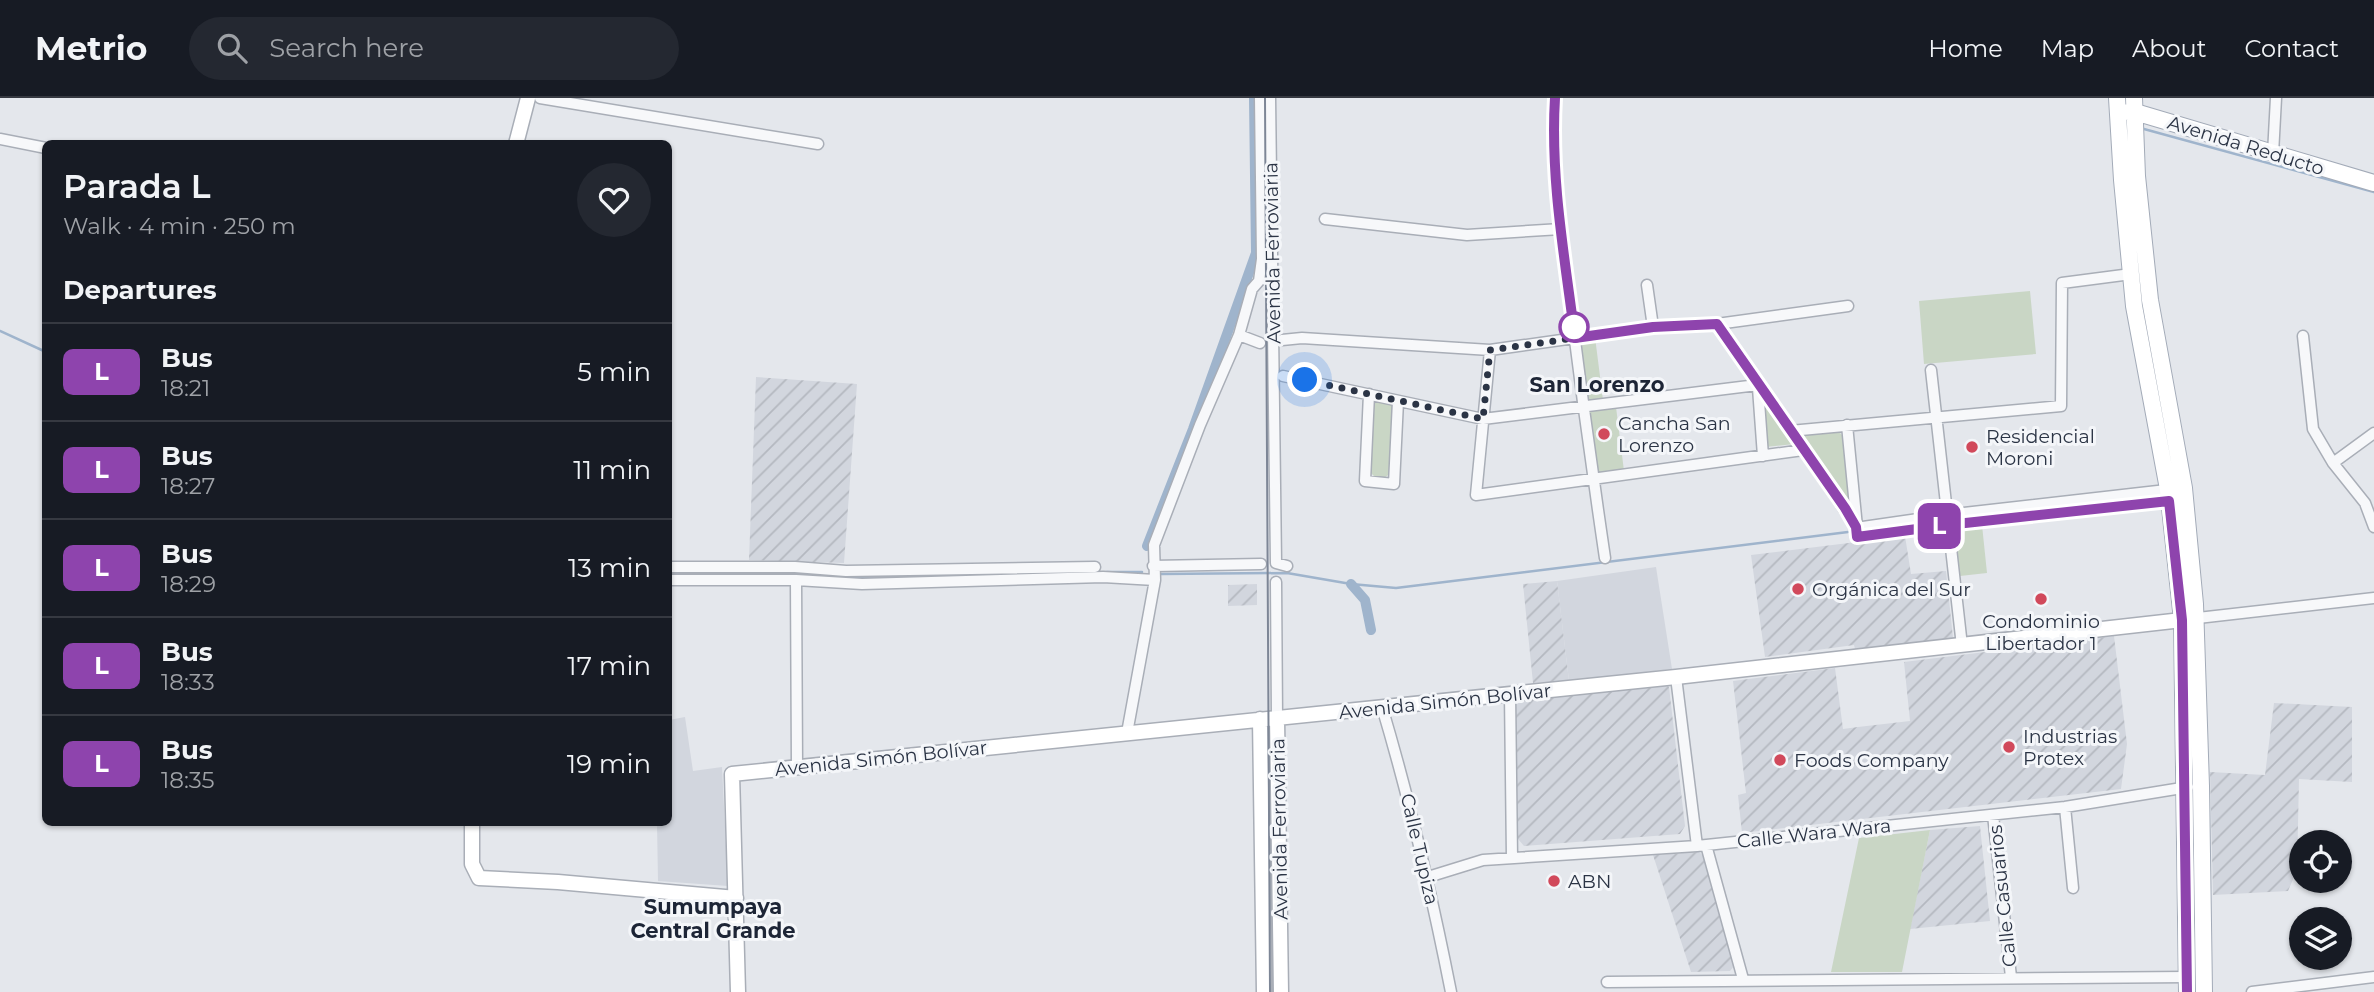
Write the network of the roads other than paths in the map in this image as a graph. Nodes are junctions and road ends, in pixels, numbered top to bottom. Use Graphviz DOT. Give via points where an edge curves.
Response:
graph roads {
  1 [pos="528,98"];
  2 [pos="540,98"];
  3 [pos="1260,98"];
  4 [pos="1270,98"];
  5 [pos="1555,98"];
  6 [pos="2276,98"];
  7 [pos="2117,105"];
  8 [pos="2134,105"];
  9 [pos="0,139"];
  10 [pos="517,140"];
  11 [pos="818,144"];
  12 [pos="42,147"];
  13 [pos="2273,154"];
  14 [pos="2374,183"];
  15 [pos="1325,219"];
  16 [pos="1561,229"];
  17 [pos="2131,274"];
  18 [pos="1647,285"];
  19 [pos="1848,306"];
  20 [pos="1717,324"];
  21 [pos="1653,327"];
  22 [pos="1239,335"];
  23 [pos="2303,335"];
  24 [pos="1575,338"];
  25 [pos="1282,340"];
  26 [pos="1260,343"];
  27 [pos="1490,350"];
  28 [pos="1931,370"];
  29 [pos="1283,376"];
  30 [pos="1757,385"];
  31 [pos="1369,394"];
  32 [pos="1398,401"];
  33 [pos="1583,407"];
  34 [pos="1935,418"];
  35 [pos="1483,419"];
  36 [pos="1847,425"];
  37 [pos="1790,431"];
  38 [pos="2374,433"];
  39 [pos="1803,450"];
  40 [pos="1763,456"];
  41 [pos="2333,463"];
  42 [pos="1593,479"];
  43 [pos="2177,494"];
  44 [pos="1946,520"];
  45 [pos="2374,527"];
  46 [pos="1857,532"];
  47 [pos="1605,558"];
  48 [pos="1261,564"];
  49 [pos="1153,566"];
  50 [pos="1287,566"];
  51 [pos="672,567"];
  52 [pos="1095,567"];
  53 [pos="672,580"];
  54 [pos="796,580"];
  55 [pos="1155,580"];
  56 [pos="1276,582"];
  57 [pos="2374,598"];
  58 [pos="2189,619"];
  59 [pos="1962,646"];
  60 [pos="1676,677"];
  61 [pos="1510,694"];
  62 [pos="1382,707"];
  63 [pos="1277,718"];
  64 [pos="1260,719"];
  65 [pos="1127,733"];
  66 [pos="797,766"];
  67 [pos="2193,787"];
  68 [pos="2065,807"];
  69 [pos="1993,815"];
  70 [pos="472,826"];
  71 [pos="1702,846"];
  72 [pos="1512,858"];
  73 [pos="1428,877"];
  74 [pos="2073,888"];
  75 [pos="736,898"];
  76 [pos="2011,977"];
  77 [pos="2374,977"];
  78 [pos="1743,979"];
  79 [pos="1875,979"];
  80 [pos="1704,980"];
  81 [pos="1607,982"];
  82 [pos="2187,985"];
  83 [pos="737,992"];
  84 [pos="1264,992"];
  85 [pos="1281,992"];
  86 [pos="1451,992"];
  87 [pos="1706,992"];
  88 [pos="1876,992"];
  89 [pos="2204,992"];
  90 [pos="2252,992"];
  1 -- 10 [label="street"];
  2 -- 11 [label="street"];
  3 -- 22 [label="street, Avenida Ferroviaria" via="1262,259 1259,281 1252,289"];
  4 -- 50 [label="street, Avenida Ferroviaria" via="1276,563"];
  5 -- 16 [label="street"];
  6 -- 13 [label="street"];
  7 -- 8 [label="main road, Avenida Reducto"];
  7 -- 17 [label="main road"];
  8 -- 13 [label="main road, Avenida Reducto"];
  8 -- 43 [label="main road" via="2150,300"];
  9 -- 12 [label="street"];
  13 -- 14 [label="main road, Avenida Reducto"];
  15 -- 16 [label="street" via="1467,235"];
  16 -- 24 [label="street"];
  17 -- 34 [label="street" via="2062,283 2061,406"];
  17 -- 43 [label="main road" via="2138,332"];
  18 -- 21 [label="street"];
  19 -- 20 [label="street"];
  20 -- 21 [label="street"];
  20 -- 30 [label="street"];
  21 -- 24 [label="street"];
  22 -- 26 [label="street, Avenida Ferroviaria"];
  22 -- 49 [label="street" via="1154,545"];
  23 -- 41 [label="street" via="2313,429"];
  24 -- 27 [label="street"];
  24 -- 33 [label="street"];
  25 -- 27 [label="street"];
  27 -- 35 [label="street"];
  28 -- 34 [label="street"];
  29 -- 31 [label="street"];
  30 -- 33 [label="street"];
  30 -- 37 [label="street"];
  30 -- 40 [label="street"];
  31 -- 32 [label="street"];
  31 -- 32 [label="street" via="1365,481 1394,484"];
  32 -- 35 [label="street"];
  33 -- 35 [label="street"];
  33 -- 42 [label="street"];
  34 -- 36 [label="street"];
  34 -- 44 [label="street"];
  35 -- 42 [label="street" via="1476,495"];
  36 -- 37 [label="street"];
  36 -- 46 [label="street"];
  37 -- 39 [label="street"];
  38 -- 41 [label="street"];
  39 -- 40 [label="street"];
  39 -- 46 [label="street"];
  40 -- 42 [label="street"];
  41 -- 45 [label="street" via="2365,503"];
  42 -- 47 [label="street"];
  43 -- 44 [label="street"];
  43 -- 58 [label="main road"];
  44 -- 46 [label="street"];
  44 -- 59 [label="street"];
  48 -- 49 [label="street"];
  49 -- 55 [label="street"];
  51 -- 52 [label="street" via="795,566 846,571"];
  53 -- 54 [label="street"];
  54 -- 55 [label="street" via="862,584 1103,577"];
  54 -- 66 [label="street"];
  55 -- 65 [label="street"];
  56 -- 63 [label="street, Avenida Ferroviaria"];
  57 -- 58 [label="street, Avenida Simón Bolívar"];
  58 -- 59 [label="street, Avenida Simón Bolívar"];
  58 -- 67 [label="main road"];
  59 -- 60 [label="street, Avenida Simón Bolívar"];
  60 -- 61 [label="street, Avenida Simón Bolívar"];
  60 -- 71 [label="street"];
  61 -- 62 [label="street, Avenida Simón Bolívar"];
  61 -- 72 [label="street"];
  62 -- 63 [label="street, Avenida Simón Bolívar"];
  62 -- 73 [label="street, Calle Tupiza"];
  63 -- 64 [label="street, Avenida Simón Bolívar"];
  63 -- 85 [label="street, Avenida Ferroviaria"];
  64 -- 65 [label="street, Avenida Simón Bolívar"];
  64 -- 84 [label="street, Avenida Ferroviaria"];
  65 -- 66 [label="street, Avenida Simón Bolívar"];
  66 -- 75 [label="street, Avenida Simón Bolívar" via="732,774"];
  67 -- 68 [label="street, Calle Wara Wara"];
  67 -- 82 [label="main road"];
  67 -- 89 [label="main road"];
  68 -- 69 [label="street, Calle Wara Wara"];
  68 -- 74 [label="street"];
  69 -- 71 [label="street, Calle Wara Wara"];
  69 -- 76 [label="street, Calle Casuarios"];
  70 -- 75 [label="street" via="472,864 479,878"];
  71 -- 72 [label="street, Calle Wara Wara"];
  71 -- 78 [label="street"];
  72 -- 73 [label="street, Calle Wara Wara" via="1483,860"];
  73 -- 86 [label="street, Calle Tupiza"];
  75 -- 83 [label="street, Avenida Simón Bolívar"];
  76 -- 79 [label="street"];
  76 -- 82 [label="street"];
  77 -- 90 [label="street"];
  78 -- 79 [label="street"];
  78 -- 80 [label="street"];
  79 -- 88 [label="street"];
  80 -- 81 [label="street"];
  80 -- 87 [label="street"];
}
